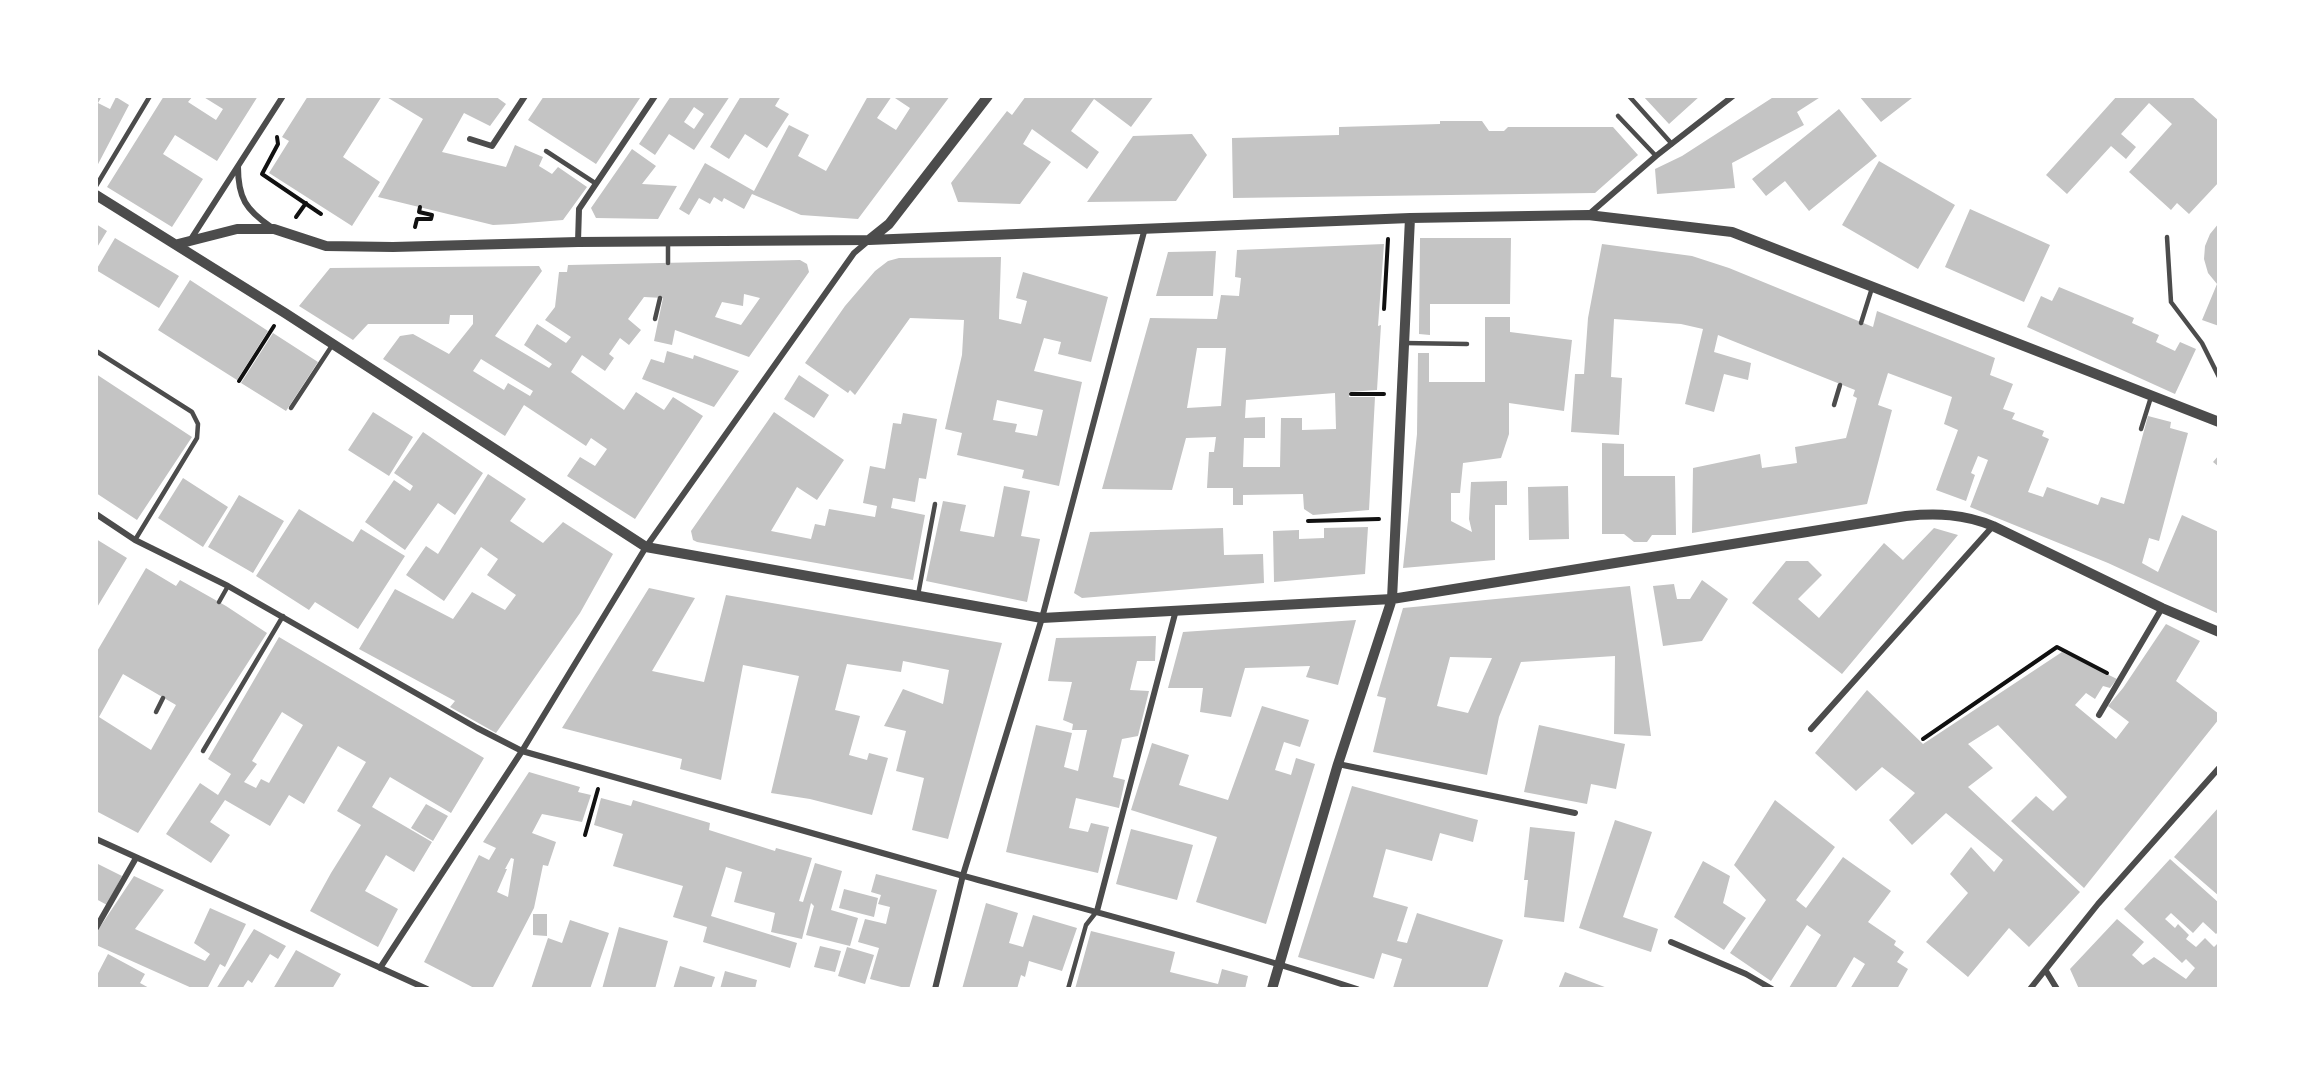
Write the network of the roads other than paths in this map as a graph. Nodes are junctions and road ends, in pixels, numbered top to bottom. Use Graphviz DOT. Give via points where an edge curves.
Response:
graph roads {
  1 [pos="150,96"];
  2 [pos="283,96"];
  3 [pos="525,96"];
  4 [pos="655,96"];
  5 [pos="988,96"];
  6 [pos="1629,96"];
  7 [pos="1733,96"];
  8 [pos="1618,117"];
  9 [pos="470,139"];
  10 [pos="1672,144"];
  11 [pos="546,151"];
  12 [pos="1656,156"];
  13 [pos="238,167"];
  14 [pos="595,183"];
  15 [pos="96,186"];
  16 [pos="96,195"];
  17 [pos="1588,214"];
  18 [pos="1410,218"];
  19 [pos="1146,228"];
  20 [pos="274,229"];
  21 [pos="2167,237"];
  22 [pos="869,240"];
  23 [pos="668,241"];
  24 [pos="189,242"];
  25 [pos="578,242"];
  26 [pos="177,244"];
  27 [pos="668,263"];
  28 [pos="1872,288"];
  29 [pos="660,298"];
  30 [pos="655,319"];
  31 [pos="1861,323"];
  32 [pos="1404,343"];
  33 [pos="333,344"];
  34 [pos="1467,344"];
  35 [pos="96,351"];
  36 [pos="2219,377"];
  37 [pos="1840,385"];
  38 [pos="2151,397"];
  39 [pos="1834,405"];
  40 [pos="291,408"];
  41 [pos="2219,422"];
  42 [pos="2141,429"];
  43 [pos="935,504"];
  44 [pos="96,514"];
  45 [pos="1993,526"];
  46 [pos="135,540"];
  47 [pos="646,547"];
  48 [pos="228,586"];
  49 [pos="918,595"];
  50 [pos="1392,599"];
  51 [pos="219,603"];
  52 [pos="2162,608"];
  53 [pos="1176,610"];
  54 [pos="283,616"];
  55 [pos="1042,618"];
  56 [pos="2219,632"];
  57 [pos="163,698"];
  58 [pos="156,712"];
  59 [pos="2099,715"];
  60 [pos="1811,729"];
  61 [pos="203,751"];
  62 [pos="522,751"];
  63 [pos="1338,764"];
  64 [pos="2219,768"];
  65 [pos="1575,813"];
  66 [pos="96,839"];
  67 [pos="136,858"];
  68 [pos="963,876"];
  69 [pos="1097,911"];
  70 [pos="96,928"];
  71 [pos="1671,942"];
  72 [pos="1280,964"];
  73 [pos="380,968"];
  74 [pos="2046,971"];
  75 [pos="427,989"];
  76 [pos="935,989"];
  77 [pos="1068,989"];
  78 [pos="1272,989"];
  79 [pos="1357,989"];
  80 [pos="1772,989"];
  81 [pos="2030,989"];
  82 [pos="2057,989"];
  1 -- 15 [label="lane"];
  2 -- 13 [label="street"];
  3 -- 9 [label="street" via="492,146"];
  4 -- 14 [label="street"];
  5 -- 22 [label="street" via="889,224"];
  6 -- 10 [label="lane"];
  7 -- 10 [label="street"];
  8 -- 12 [label="lane"];
  10 -- 12 [label="street"];
  11 -- 14 [label="lane"];
  12 -- 17 [label="street"];
  13 -- 20 [label="street" via="242,198 253,214"];
  13 -- 24 [label="street"];
  14 -- 25 [label="street" via="579,210"];
  16 -- 26 [label="street"];
  17 -- 18 [label="street"];
  17 -- 28 [label="street" via="1732,232"];
  18 -- 19 [label="street"];
  18 -- 32 [label="street"];
  19 -- 22 [label="street"];
  19 -- 55 [label="street"];
  20 -- 24 [label="street" via="237,229"];
  20 -- 25 [label="street" via="341,248"];
  21 -- 36 [label="lane" via="2172,302 2202,343"];
  22 -- 23 [label="street"];
  22 -- 47 [label="street" via="854,253"];
  23 -- 25 [label="street"];
  23 -- 27 [label="lane"];
  24 -- 26 [label="street"];
  26 -- 33 [label="street"];
  28 -- 31 [label="lane"];
  28 -- 38 [label="street"];
  29 -- 30 [label="lane"];
  32 -- 34 [label="lane"];
  32 -- 50 [label="street"];
  33 -- 40 [label="lane"];
  33 -- 47 [label="street"];
  35 -- 46 [label="lane" via="192,412 198,424 197,438"];
  37 -- 39 [label="lane"];
  38 -- 41 [label="street"];
  38 -- 42 [label="lane"];
  43 -- 49 [label="lane"];
  44 -- 46 [label="street"];
  45 -- 50 [label="street" via="1971,517 1906,516"];
  45 -- 52 [label="street"];
  45 -- 60 [label="street"];
  46 -- 48 [label="street"];
  47 -- 49 [label="street"];
  47 -- 62 [label="street"];
  48 -- 51 [label="lane"];
  48 -- 54 [label="street"];
  49 -- 55 [label="street"];
  50 -- 53 [label="street"];
  50 -- 63 [label="street"];
  52 -- 56 [label="street"];
  52 -- 59 [label="street"];
  53 -- 55 [label="street"];
  53 -- 69 [label="street"];
  54 -- 61 [label="lane"];
  54 -- 62 [label="street"];
  55 -- 68 [label="street"];
  57 -- 58 [label="lane"];
  62 -- 68 [label="street"];
  62 -- 73 [label="street"];
  63 -- 65 [label="street"];
  63 -- 72 [label="street"];
  64 -- 74 [label="street" via="2098,904"];
  66 -- 67 [label="street"];
  67 -- 70 [label="street"];
  67 -- 73 [label="street"];
  68 -- 69 [label="street"];
  68 -- 76 [label="street"];
  69 -- 72 [label="street"];
  69 -- 77 [label="lane" via="1086,925"];
  71 -- 80 [label="street"];
  72 -- 78 [label="street"];
  72 -- 79 [label="street"];
  73 -- 75 [label="street"];
  74 -- 81 [label="street"];
  74 -- 82 [label="street"];
}
